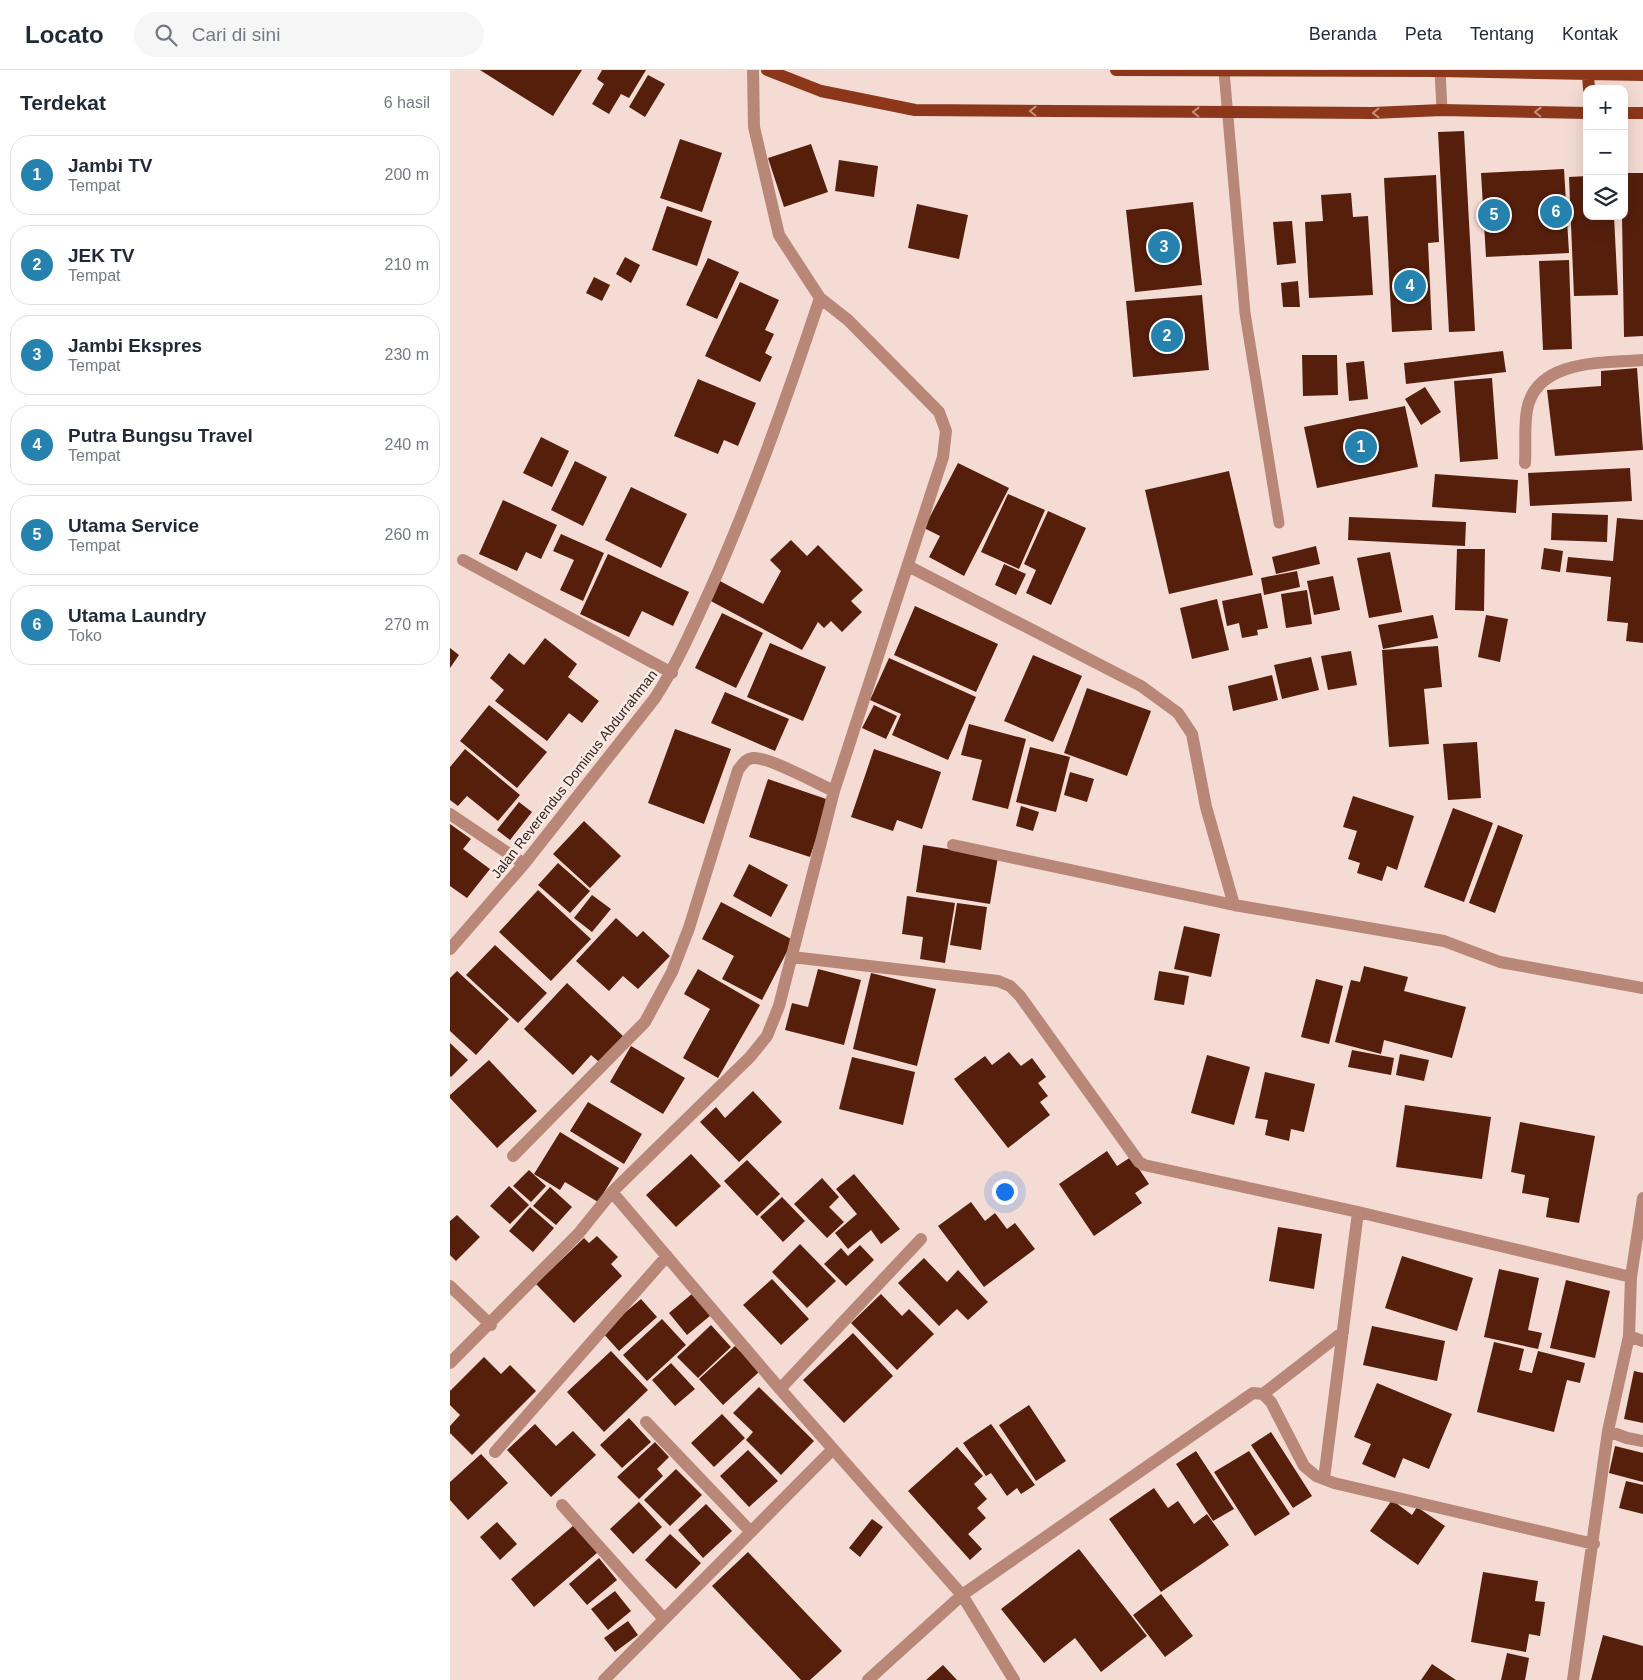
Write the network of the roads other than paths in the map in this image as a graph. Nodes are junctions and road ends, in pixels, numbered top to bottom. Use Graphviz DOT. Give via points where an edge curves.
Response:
graph roads {
  1 [pos="754,70"];
  2 [pos="767,70"];
  3 [pos="1116,70"];
  4 [pos="1224,71"];
  5 [pos="1372,71"];
  6 [pos="1440,71"];
  7 [pos="1588,75"];
  8 [pos="1643,75"];
  9 [pos="1589,85"];
  10 [pos="1442,110"];
  11 [pos="1226,112"];
  12 [pos="1583,113"];
  13 [pos="1628,113"];
  14 [pos="1643,113"];
  15 [pos="820,298"];
  16 [pos="1643,360"];
  17 [pos="1525,463"];
  18 [pos="1279,523"];
  19 [pos="463,560"];
  20 [pos="908,566"];
  21 [pos="672,673"];
  22 [pos="834,791"];
  23 [pos="450,814"];
  24 [pos="953,845"];
  25 [pos="524,864"];
  26 [pos="1234,905"];
  27 [pos="450,949"];
  28 [pos="792,957"];
  29 [pos="1643,988"];
  30 [pos="513,1156"];
  31 [pos="612,1192"];
  32 [pos="1643,1198"];
  33 [pos="1358,1212"];
  34 [pos="921,1239"];
  35 [pos="666,1256"];
  36 [pos="1631,1277"];
  37 [pos="450,1286"];
  38 [pos="491,1324"];
  39 [pos="1343,1332"];
  40 [pos="1628,1336"];
  41 [pos="1643,1341"];
  42 [pos="450,1363"];
  43 [pos="780,1389"];
  44 [pos="1263,1394"];
  45 [pos="646,1422"];
  46 [pos="1608,1431"];
  47 [pos="1643,1441"];
  48 [pos="833,1449"];
  49 [pos="495,1452"];
  50 [pos="1324,1479"];
  51 [pos="562,1505"];
  52 [pos="751,1532"];
  53 [pos="1594,1544"];
  54 [pos="962,1595"];
  55 [pos="664,1619"];
  56 [pos="604,1680"];
  57 [pos="868,1680"];
  58 [pos="1014,1680"];
  59 [pos="1573,1680"];
  1 -- 15 [label="street" via="754,127 779,235"];
  11 -- 2 [label="main road, one-way" via="915,110 822,91"];
  3 -- 4 [label="main road"];
  4 -- 5 [label="main road"];
  4 -- 11 [label="lane"];
  5 -- 6 [label="main road"];
  6 -- 7 [label="main road"];
  6 -- 10 [label="lane"];
  7 -- 8 [label="main road"];
  7 -- 9 [label="main road"];
  10 -- 11 [label="main road, one-way"];
  12 -- 10 [label="main road, one-way"];
  11 -- 18 [label="lane" via="1245,313"];
  13 -- 14 [label="main road"];
  15 -- 20 [label="street" via="848,320 939,412 946,431 943,457"];
  15 -- 21 [label="street, Jalan Reverendus Dominus Abdurrahman" via="744,515"];
  16 -- 17 [label="street" via="1591,364 1555,372 1536,386 1527,409"];
  19 -- 21 [label="street"];
  20 -- 22 [label="street"];
  20 -- 26 [label="street" via="1141,686 1178,713 1192,734 1206,807"];
  21 -- 25 [label="street, Jalan Reverendus Dominus Abdurrahman"];
  22 -- 28 [label="street"];
  22 -- 30 [label="street" via="770,762 755,757 746,760 738,770 672,972 644,1022"];
  23 -- 25 [label="street"];
  24 -- 26 [label="street"];
  25 -- 27 [label="street, Jalan Reverendus Dominus Abdurrahman"];
  26 -- 29 [label="street" via="1444,941 1500,962"];
  28 -- 31 [label="street" via="779,1006 766,1036 750,1057"];
  28 -- 33 [label="street" via="1005,983 1020,996 1139,1162"];
  31 -- 35 [label="street"];
  31 -- 38 [label="street" via="579,1233"];
  32 -- 36 [label="street"];
  33 -- 36 [label="street"];
  33 -- 39 [label="street"];
  34 -- 43 [label="street"];
  35 -- 43 [label="street"];
  35 -- 49 [label="street"];
  36 -- 40 [label="street"];
  37 -- 38 [label="street"];
  38 -- 42 [label="street"];
  39 -- 44 [label="street"];
  39 -- 50 [label="street"];
  40 -- 41 [label="street"];
  40 -- 46 [label="street"];
  43 -- 48 [label="street"];
  44 -- 50 [label="street" via="1304,1466"];
  44 -- 54 [label="street" via="1253,1393 1241,1401"];
  45 -- 52 [label="street"];
  46 -- 47 [label="street"];
  46 -- 53 [label="street"];
  48 -- 52 [label="street"];
  48 -- 54 [label="street"];
  50 -- 53 [label="street"];
  51 -- 55 [label="street"];
  52 -- 55 [label="street"];
  53 -- 59 [label="street"];
  54 -- 57 [label="street"];
  54 -- 58 [label="street"];
  55 -- 56 [label="street"];
}
